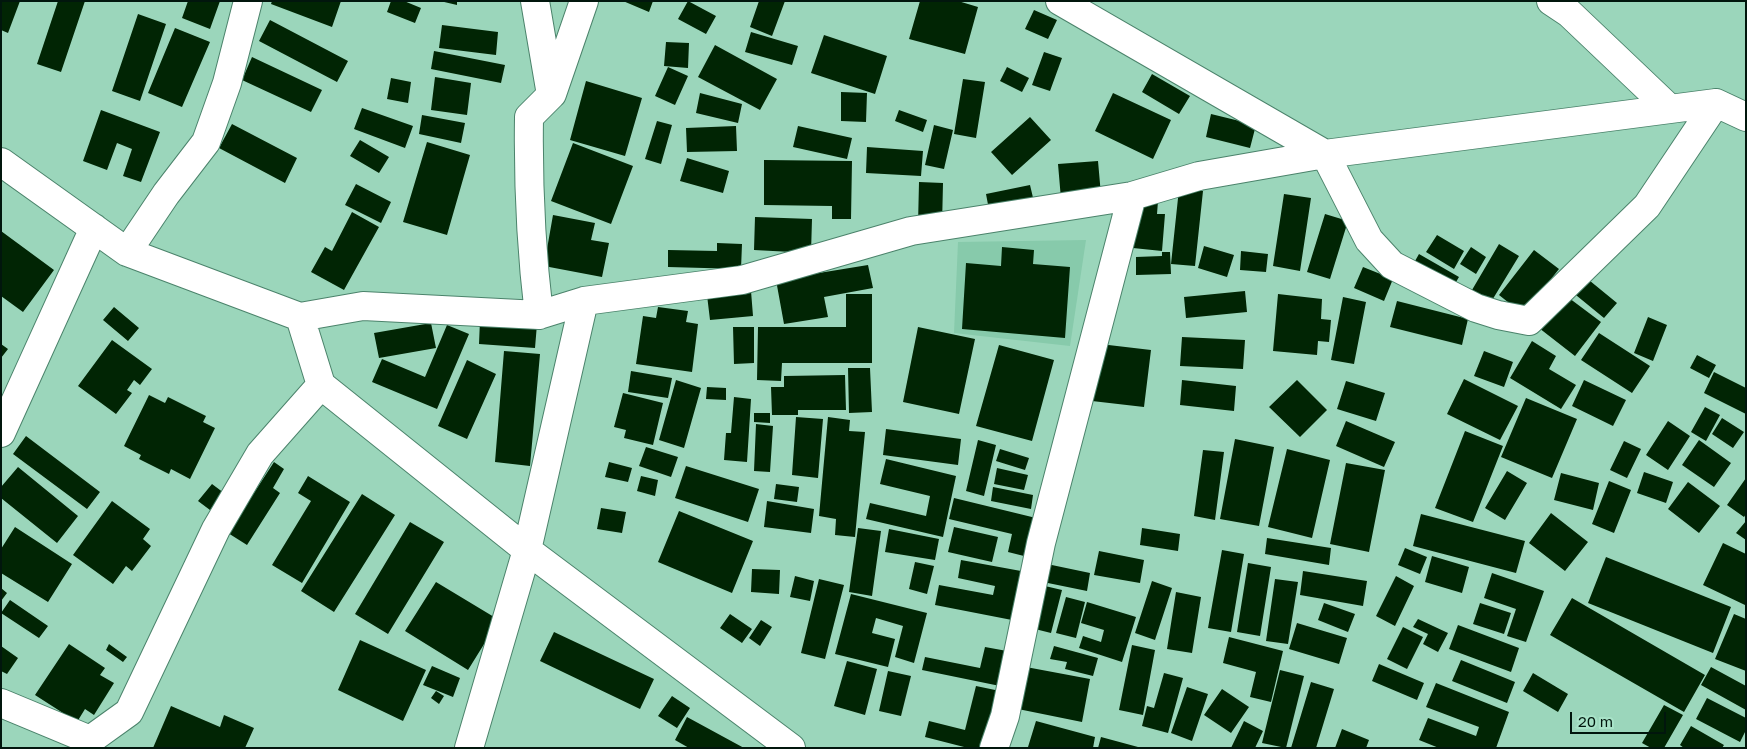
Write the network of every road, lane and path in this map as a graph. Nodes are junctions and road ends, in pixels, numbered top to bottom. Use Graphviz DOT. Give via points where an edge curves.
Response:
graph roads {
  1 [pos="248,1"];
  2 [pos="535,1"];
  3 [pos="584,1"];
  4 [pos="1060,1"];
  5 [pos="1551,1"];
  6 [pos="552,95"];
  7 [pos="1716,102"];
  8 [pos="1670,108"];
  9 [pos="1746,117"];
  10 [pos="1325,154"];
  11 [pos="1,162"];
  12 [pos="1132,196"];
  13 [pos="94,228"];
  14 [pos="127,252"];
  15 [pos="584,301"];
  16 [pos="539,315"];
  17 [pos="300,317"];
  18 [pos="321,385"];
  19 [pos="1,433"];
  20 [pos="527,550"];
  21 [pos="1,702"];
  22 [pos="469,748"];
  23 [pos="791,748"];
  24 [pos="994,748"];
  1 -- 14 [label="street" via="227,83 206,142"];
  2 -- 6 [label="street"];
  3 -- 6 [label="street"];
  4 -- 10 [label="street"];
  5 -- 8 [label="street" via="1569,13"];
  6 -- 16 [label="street" via="530,118 528,190"];
  7 -- 8 [label="street"];
  7 -- 9 [label="street"];
  7 -- 10 [label="street" via="1647,206 1529,322 1476,308 1392,265 1369,240"];
  8 -- 10 [label="street"];
  10 -- 12 [label="street" via="1199,176"];
  11 -- 13 [label="street"];
  12 -- 15 [label="street" via="911,231 742,280"];
  12 -- 24 [label="street" via="1041,543 1005,716"];
  13 -- 14 [label="street"];
  13 -- 19 [label="street"];
  14 -- 17 [label="street"];
  15 -- 16 [label="street"];
  15 -- 20 [label="street"];
  16 -- 17 [label="street" via="363,306"];
  17 -- 18 [label="street"];
  18 -- 20 [label="street"];
  18 -- 21 [label="street" via="260,454 216,529 129,712 90,740"];
  20 -- 22 [label="street"];
  20 -- 23 [label="street"];
}
